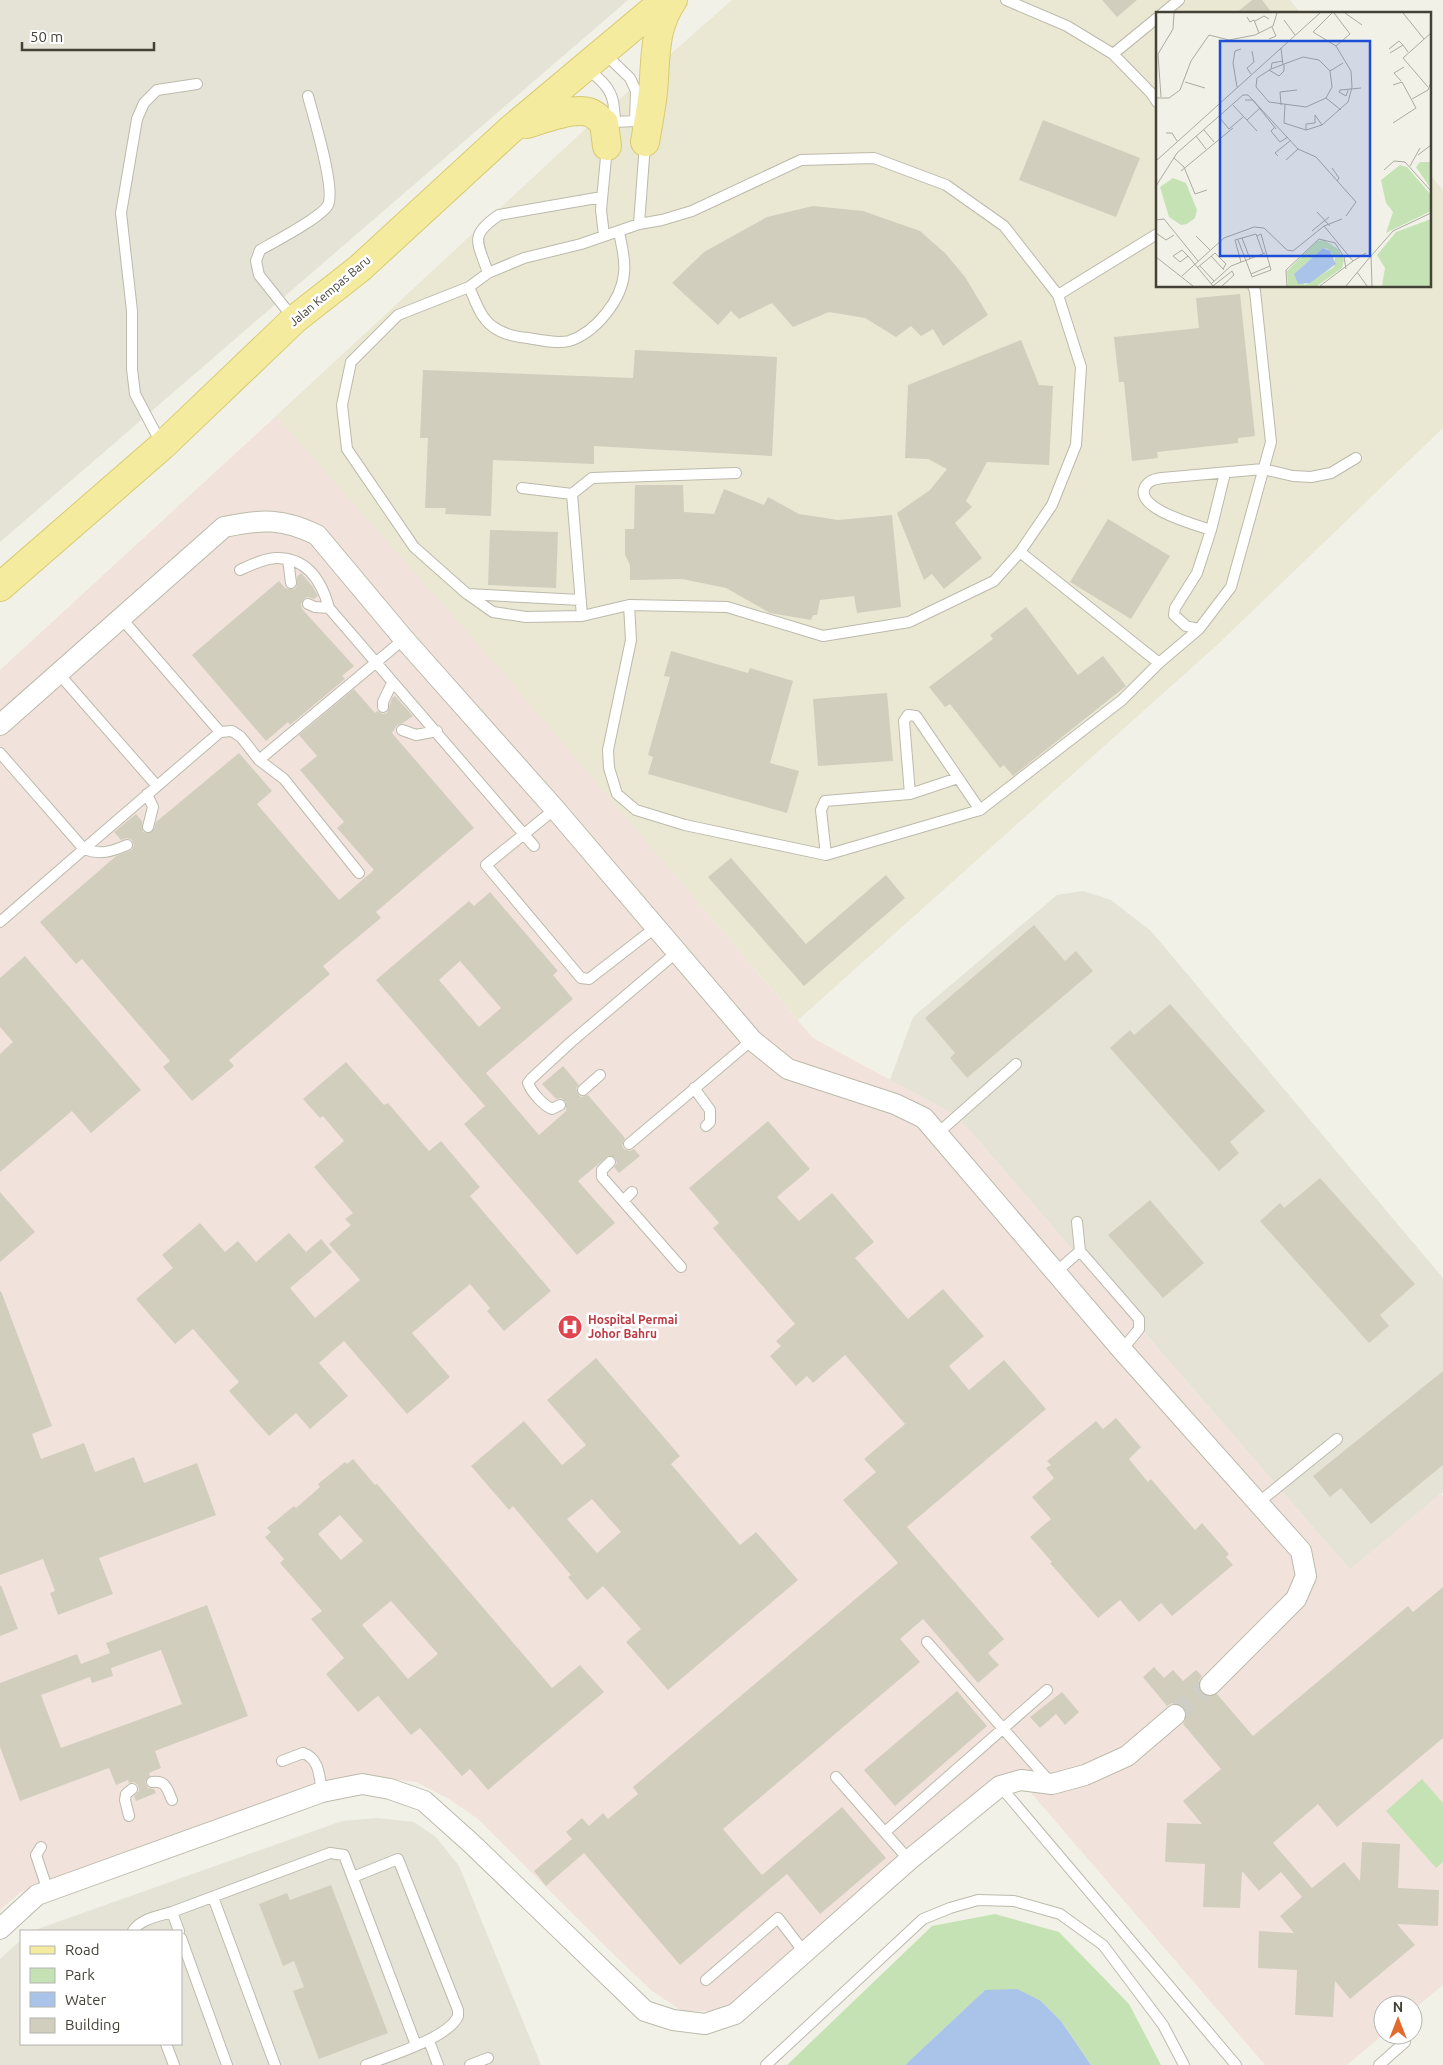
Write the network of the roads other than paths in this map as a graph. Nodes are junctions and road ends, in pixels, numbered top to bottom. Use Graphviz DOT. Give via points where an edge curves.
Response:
graph roads {
  1 [pos="665,0"];
  2 [pos="673,0"];
  3 [pos="1006,0"];
  4 [pos="1178,0"];
  5 [pos="1164,12"];
  6 [pos="1156,19"];
  7 [pos="1113,54"];
  8 [pos="595,60"];
  9 [pos="197,84"];
  10 [pos="308,96"];
  11 [pos="1156,100"];
  12 [pos="510,130"];
  13 [pos="640,131"];
  14 [pos="611,134"];
  15 [pos="602,197"];
  16 [pos="640,224"];
  17 [pos="619,231"];
  18 [pos="604,235"];
  19 [pos="1156,235"];
  20 [pos="488,273"];
  21 [pos="469,287"];
  22 [pos="1253,288"];
  23 [pos="1058,295"];
  24 [pos="295,319"];
  25 [pos="162,446"];
  26 [pos="1356,458"];
  27 [pos="1263,469"];
  28 [pos="1225,472"];
  29 [pos="736,473"];
  30 [pos="522,488"];
  31 [pos="572,494"];
  32 [pos="1212,530"];
  33 [pos="1020,552"];
  34 [pos="288,559"];
  35 [pos="240,570"];
  36 [pos="291,583"];
  37 [pos="0,588"];
  38 [pos="466,594"];
  39 [pos="581,600"];
  40 [pos="308,604"];
  41 [pos="629,605"];
  42 [pos="329,608"];
  43 [pos="582,616"];
  44 [pos="122,619"];
  45 [pos="1199,629"];
  46 [pos="404,639"];
  47 [pos="376,663"];
  48 [pos="1158,663"];
  49 [pos="59,674"];
  50 [pos="392,683"];
  51 [pos="383,707"];
  52 [pos="0,725"];
  53 [pos="402,730"];
  54 [pos="437,731"];
  55 [pos="220,732"];
  56 [pos="0,753"];
  57 [pos="259,760"];
  58 [pos="958,778"];
  59 [pos="156,786"];
  60 [pos="147,794"];
  61 [pos="910,794"];
  62 [pos="555,809"];
  63 [pos="980,810"];
  64 [pos="148,827"];
  65 [pos="524,834"];
  66 [pos="127,845"];
  67 [pos="534,846"];
  68 [pos="84,849"];
  69 [pos="826,855"];
  70 [pos="359,873"];
  71 [pos="0,922"];
  72 [pos="656,927"];
  73 [pos="677,952"];
  74 [pos="752,1040"];
  75 [pos="1016,1064"];
  76 [pos="600,1075"];
  77 [pos="694,1088"];
  78 [pos="583,1090"];
  79 [pos="560,1105"];
  80 [pos="706,1126"];
  81 [pos="938,1133"];
  82 [pos="630,1144"];
  83 [pos="610,1162"];
  84 [pos="632,1192"];
  85 [pos="623,1201"];
  86 [pos="1077,1222"];
  87 [pos="1080,1251"];
  88 [pos="682,1267"];
  89 [pos="1056,1272"];
  90 [pos="1122,1350"];
  91 [pos="1337,1439"];
  92 [pos="1258,1503"];
  93 [pos="927,1642"];
  94 [pos="1210,1685"];
  95 [pos="1047,1690"];
  96 [pos="1175,1715"];
  97 [pos="1003,1729"];
  98 [pos="282,1761"];
  99 [pos="836,1777"];
  100 [pos="152,1782"];
  101 [pos="1052,1784"];
  102 [pos="1000,1786"];
  103 [pos="132,1789"];
  104 [pos="322,1792"];
  105 [pos="172,1800"];
  106 [pos="129,1816"];
  107 [pos="885,1832"];
  108 [pos="41,1847"];
  109 [pos="909,1860"];
  110 [pos="353,1877"];
  111 [pos="48,1891"];
  112 [pos="213,1897"];
  113 [pos="172,1912"];
  114 [pos="0,1929"];
  115 [pos="134,1930"];
  116 [pos="179,1930"];
  117 [pos="182,1941"];
  118 [pos="804,1952"];
  119 [pos="706,1980"];
  120 [pos="429,2041"];
  121 [pos="166,2045"];
  122 [pos="416,2045"];
  123 [pos="1402,2045"];
  124 [pos="488,2058"];
  125 [pos="174,2065"];
  126 [pos="227,2065"];
  127 [pos="275,2065"];
  128 [pos="366,2065"];
  129 [pos="438,2065"];
  130 [pos="470,2065"];
  131 [pos="766,2065"];
  132 [pos="1184,2065"];
  133 [pos="1236,2065"];
  134 [pos="1379,2065"];
  1 -- 8 [label="main road, Jalan Kempas Baru"];
  2 -- 13 [label="main road" via="664,12 656,38 652,99"];
  3 -- 7 [label="lane" via="1066,26"];
  4 -- 5 [label="lane"];
  6 -- 7 [label="lane"];
  7 -- 11 [label="lane"];
  8 -- 12 [label="main road, Jalan Kempas Baru"];
  8 -- 13 [label="lane" via="630,78 636,91"];
  8 -- 14 [label="lane" via="603,82 613,96"];
  9 -- 25 [label="lane" via="157,90 144,103 137,120 121,213 132,311 135,394"];
  10 -- 24 [label="lane" via="326,168 330,192 328,205 319,214 260,250 256,261 259,275"];
  12 -- 14 [label="main road" via="554,114 571,112 591,113 604,123"];
  12 -- 24 [label="main road, Jalan Kempas Baru" via="360,268"];
  13 -- 14 [label="lane"];
  13 -- 16 [label="lane"];
  14 -- 15 [label="lane"];
  15 -- 18 [label="lane"];
  15 -- 20 [label="lane" via="499,215 486,223 477,239"];
  16 -- 17 [label="lane"];
  16 -- 23 [label="lane" via="692,211 800,160 874,158 946,185 1004,226"];
  17 -- 18 [label="lane"];
  17 -- 21 [label="lane" via="625,271 618,293 592,329 567,342 537,340 502,332 491,326 482,316"];
  18 -- 20 [label="lane" via="524,258"];
  19 -- 23 [label="lane"];
  20 -- 21 [label="lane"];
  21 -- 38 [label="lane" via="398,315 351,362 342,404 347,449 414,547"];
  22 -- 27 [label="lane" via="1270,442"];
  23 -- 33 [label="lane" via="1081,367 1076,445 1052,505"];
  24 -- 25 [label="main road, Jalan Kempas Baru"];
  25 -- 37 [label="main road, Jalan Kempas Baru"];
  26 -- 27 [label="lane" via="1331,473 1311,477"];
  27 -- 28 [label="lane"];
  27 -- 45 [label="lane" via="1231,587"];
  28 -- 32 [label="lane"];
  28 -- 32 [label="lane" via="1154,479 1143,491 1151,506"];
  29 -- 31 [label="lane" via="592,478"];
  30 -- 31 [label="lane"];
  31 -- 39 [label="lane"];
  32 -- 45 [label="lane" via="1197,573 1174,615 1186,626"];
  33 -- 41 [label="lane" via="994,581 909,622 824,636 727,608"];
  33 -- 48 [label="lane"];
  34 -- 35 [label="lane" via="276,558"];
  34 -- 36 [label="lane"];
  34 -- 42 [label="lane" via="296,560 314,573"];
  38 -- 39 [label="lane"];
  38 -- 43 [label="lane" via="492,612 526,617"];
  39 -- 43 [label="lane"];
  40 -- 42 [label="lane"];
  41 -- 43 [label="lane"];
  41 -- 69 [label="lane" via="631,640 608,750 609,768 617,794 636,810 685,825"];
  42 -- 47 [label="lane"];
  44 -- 46 [label="street" via="224,527 254,520 273,521 298,525 317,535"];
  44 -- 49 [label="street"];
  44 -- 55 [label="lane"];
  45 -- 48 [label="lane"];
  46 -- 47 [label="lane"];
  46 -- 62 [label="street"];
  47 -- 50 [label="lane"];
  47 -- 57 [label="lane"];
  48 -- 63 [label="lane" via="1122,700"];
  49 -- 52 [label="street"];
  49 -- 59 [label="lane"];
  50 -- 51 [label="lane"];
  50 -- 54 [label="lane"];
  53 -- 54 [label="lane" via="416,735"];
  54 -- 65 [label="lane"];
  55 -- 57 [label="lane" via="232,731"];
  55 -- 59 [label="lane"];
  56 -- 68 [label="lane"];
  57 -- 70 [label="lane" via="284,779"];
  58 -- 61 [label="lane"];
  58 -- 61 [label="lane" via="916,716 908,715 904,720"];
  58 -- 63 [label="lane"];
  59 -- 60 [label="lane"];
  60 -- 64 [label="lane" via="153,807"];
  60 -- 68 [label="lane"];
  61 -- 69 [label="lane" via="825,801 821,810"];
  62 -- 65 [label="lane"];
  62 -- 72 [label="street"];
  63 -- 69 [label="lane"];
  65 -- 67 [label="lane"];
  65 -- 72 [label="lane" via="486,865 581,978 590,979 621,946"];
  66 -- 68 [label="lane" via="111,852 97,853"];
  68 -- 71 [label="lane"];
  72 -- 73 [label="street"];
  73 -- 74 [label="street"];
  73 -- 79 [label="lane" via="528,1083 547,1107 552,1109"];
  74 -- 77 [label="lane"];
  74 -- 81 [label="street" via="788,1069 895,1104 924,1118"];
  75 -- 81 [label="lane"];
  76 -- 78 [label="lane"];
  77 -- 80 [label="lane" via="710,1110 710,1122"];
  77 -- 82 [label="lane"];
  81 -- 89 [label="street"];
  83 -- 85 [label="lane" via="602,1170 602,1177"];
  84 -- 85 [label="lane"];
  85 -- 88 [label="lane"];
  86 -- 87 [label="lane"];
  87 -- 89 [label="lane"];
  87 -- 90 [label="lane" via="1138,1319 1139,1329"];
  89 -- 90 [label="street"];
  90 -- 92 [label="street"];
  91 -- 92 [label="lane"];
  92 -- 94 [label="street" via="1301,1551 1306,1576 1296,1599"];
  93 -- 97 [label="lane"];
  95 -- 97 [label="lane"];
  96 -- 101 [label="street" via="1127,1756 1085,1775"];
  97 -- 101 [label="lane"];
  97 -- 107 [label="lane"];
  98 -- 104 [label="lane" via="303,1753 311,1756 315,1760"];
  99 -- 107 [label="lane"];
  100 -- 105 [label="lane" via="164,1784"];
  101 -- 102 [label="street" via="1021,1780"];
  102 -- 109 [label="street"];
  102 -- 133 [label="lane"];
  103 -- 106 [label="lane" via="124,1800"];
  104 -- 111 [label="street"];
  104 -- 118 [label="street" via="362,1784 390,1789 424,1801 645,2011 673,2020 705,2024 735,2014"];
  107 -- 109 [label="lane"];
  108 -- 111 [label="lane" via="36,1855"];
  109 -- 118 [label="street"];
  110 -- 112 [label="lane" via="344,1855 330,1852"];
  110 -- 120 [label="lane" via="398,1859 458,2010 456,2022"];
  110 -- 122 [label="lane"];
  111 -- 114 [label="street" via="37,1895"];
  112 -- 113 [label="lane"];
  112 -- 127 [label="lane"];
  113 -- 115 [label="lane" via="148,1919"];
  113 -- 116 [label="lane"];
  117 -- 126 [label="lane"];
  118 -- 119 [label="lane" via="778,1918"];
  120 -- 122 [label="lane"];
  120 -- 129 [label="lane"];
  121 -- 125 [label="lane"];
  122 -- 128 [label="lane"];
  123 -- 134 [label="lane"];
  124 -- 130 [label="lane"];
  131 -- 132 [label="lane" via="923,1919 978,1900 1014,1901 1060,1914 1103,1945 1163,2025"];
}
